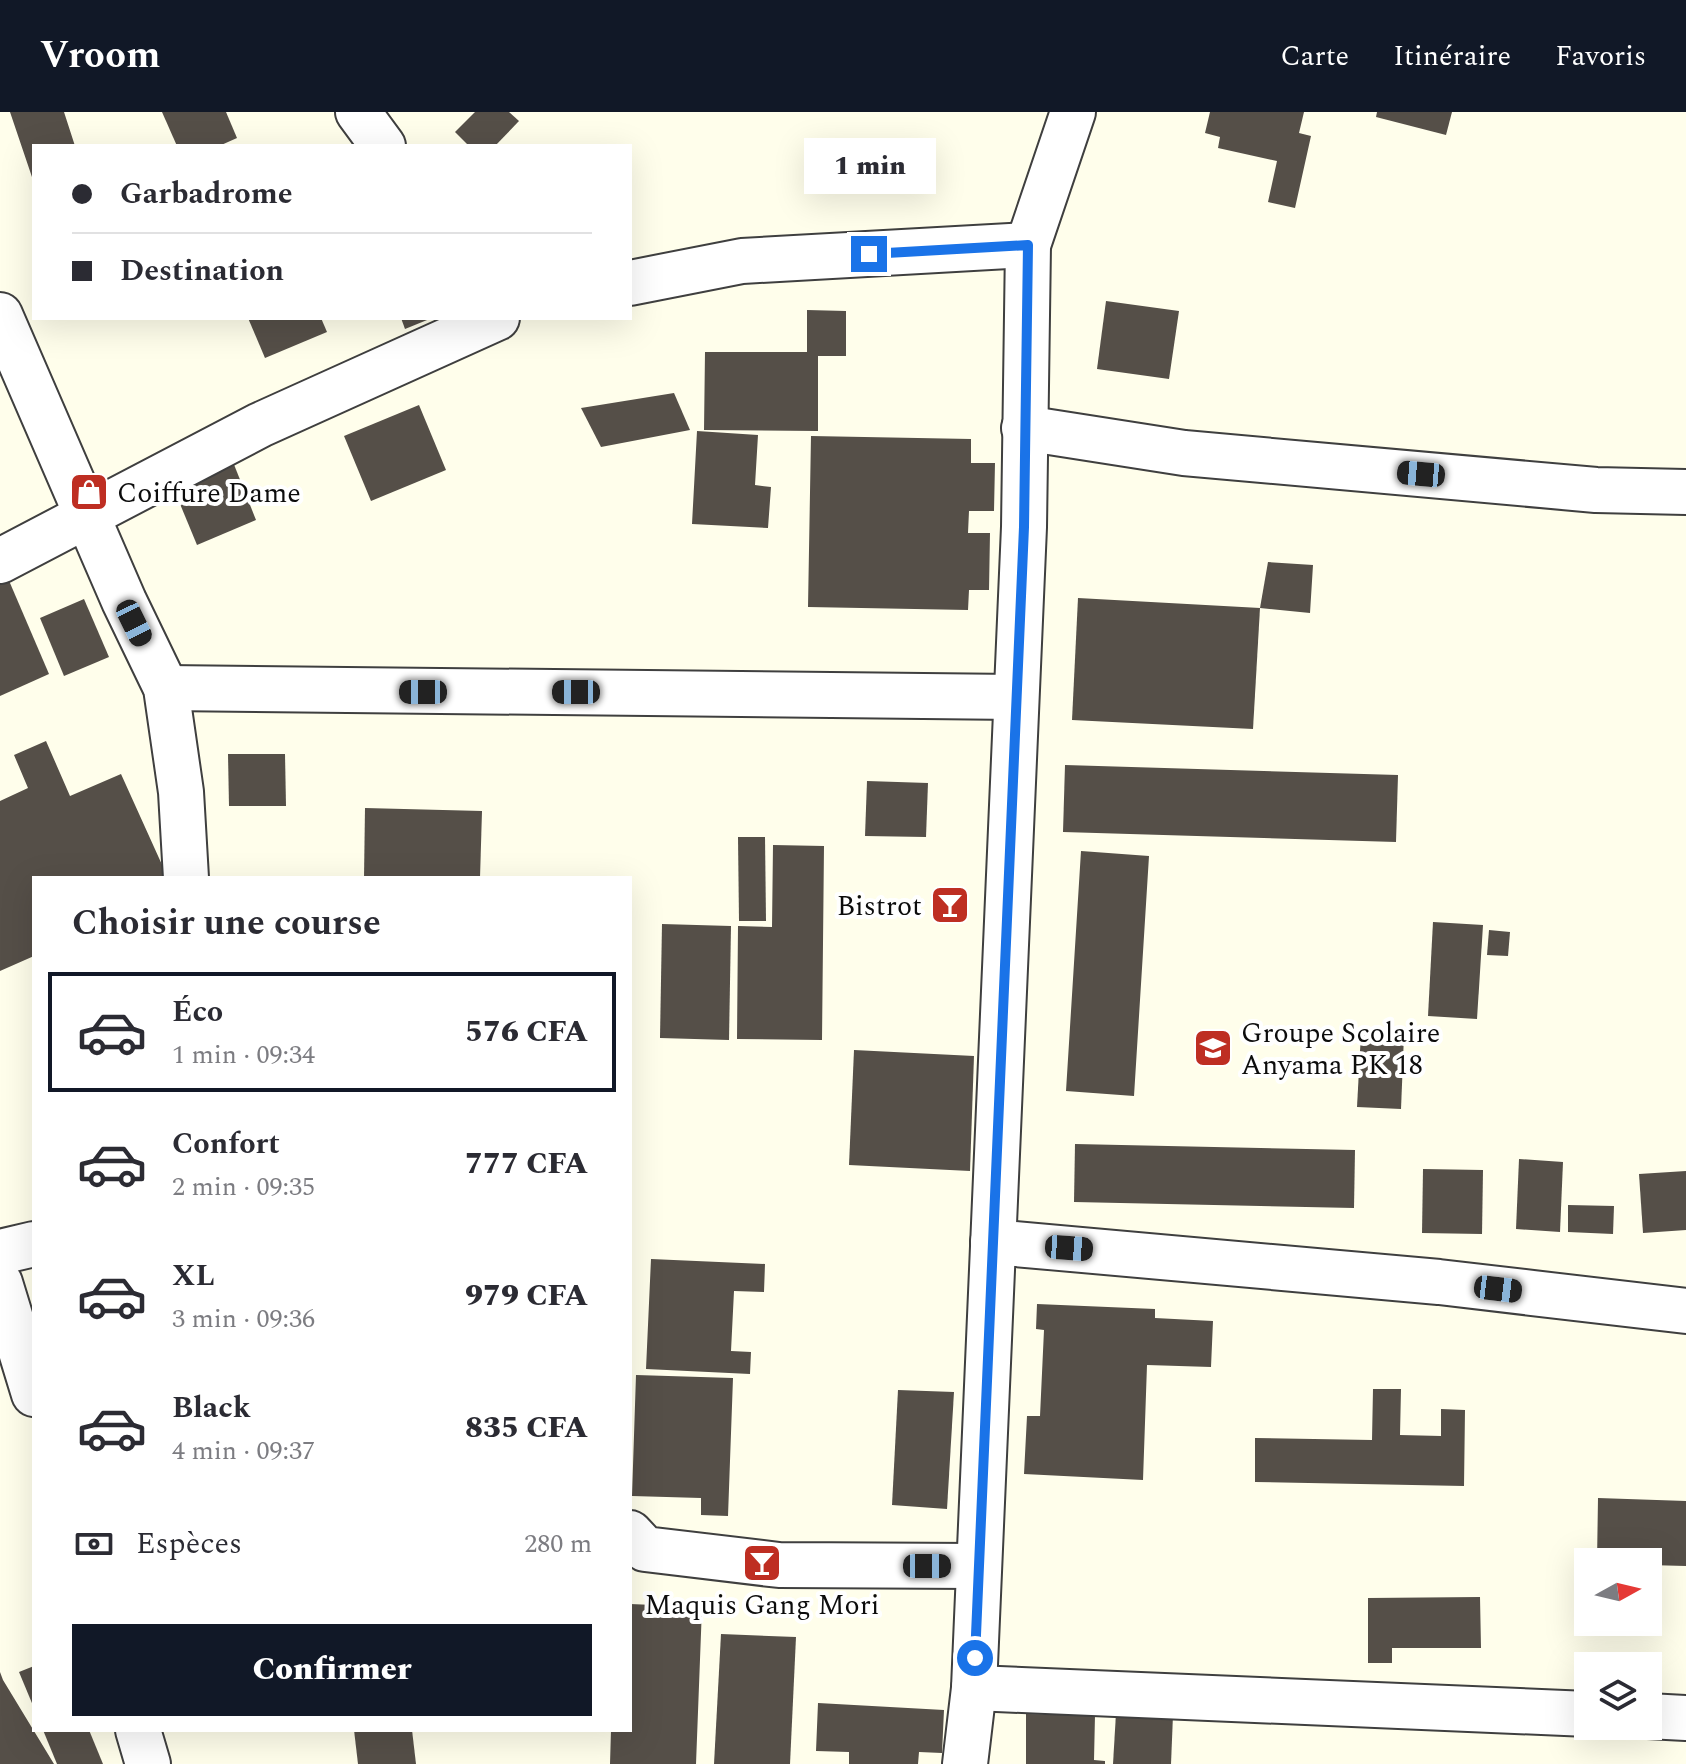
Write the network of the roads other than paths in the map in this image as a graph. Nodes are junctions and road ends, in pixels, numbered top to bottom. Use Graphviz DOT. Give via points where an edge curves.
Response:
graph roads {
  1 [pos="358,112"];
  2 [pos="1073,112"];
  3 [pos="382,144"];
  4 [pos="1028,245"];
  5 [pos="632,283"];
  6 [pos="0,315"];
  7 [pos="493,320"];
  8 [pos="1024,428"];
  9 [pos="1686,492"];
  10 [pos="86,515"];
  11 [pos="0,561"];
  12 [pos="166,688"];
  13 [pos="1016,697"];
  14 [pos="186,876"];
  15 [pos="993,1242"];
  16 [pos="32,1244"];
  17 [pos="0,1252"];
  18 [pos="0,1283"];
  19 [pos="1686,1311"];
  20 [pos="32,1387"];
  21 [pos="632,1535"];
  22 [pos="978,1566"];
  23 [pos="974,1688"];
  24 [pos="1574,1713"];
  25 [pos="1662,1717"];
  26 [pos="1686,1718"];
  27 [pos="139,1732"];
  28 [pos="148,1764"];
  29 [pos="965,1764"];
  1 -- 3 [label="street"];
  2 -- 4 [label="street"];
  4 -- 5 [label="street" via="742,261"];
  4 -- 8 [label="street"];
  6 -- 10 [label="street"];
  7 -- 10 [label="street" via="260,425"];
  8 -- 9 [label="street" via="1184,453 1596,490"];
  8 -- 13 [label="street"];
  10 -- 11 [label="street"];
  10 -- 12 [label="street"];
  12 -- 13 [label="street"];
  12 -- 14 [label="street"];
  13 -- 15 [label="street"];
  15 -- 19 [label="street" via="1439,1282"];
  15 -- 22 [label="street"];
  16 -- 17 [label="street"];
  18 -- 20 [label="street"];
  21 -- 22 [label="street" via="645,1549 779,1565"];
  22 -- 23 [label="street"];
  23 -- 24 [label="street"];
  23 -- 29 [label="street"];
  25 -- 26 [label="street"];
  27 -- 28 [label="street"];
}
